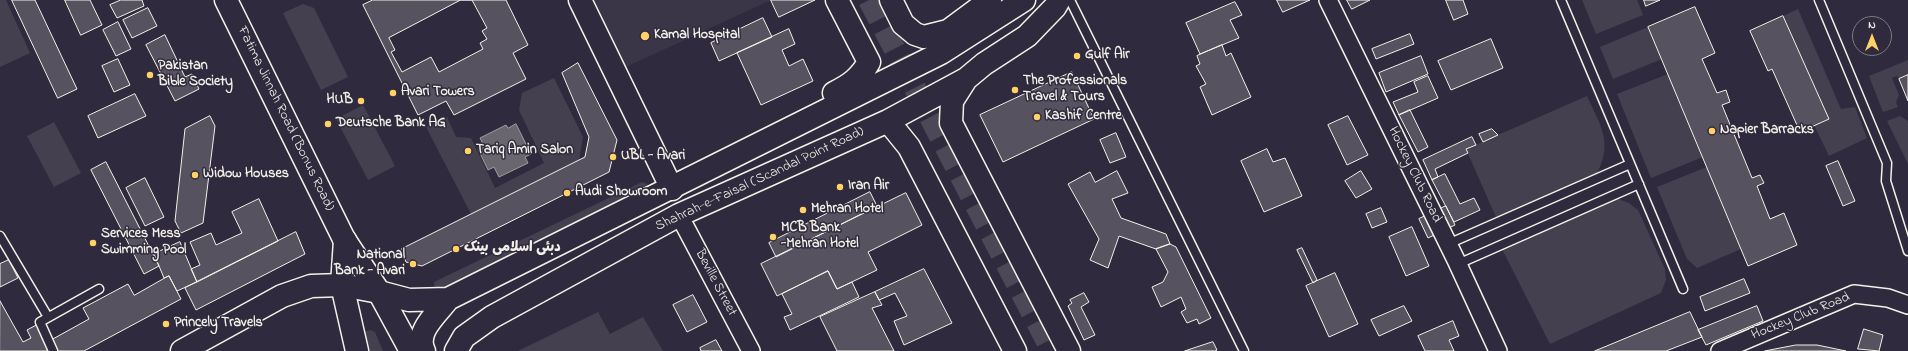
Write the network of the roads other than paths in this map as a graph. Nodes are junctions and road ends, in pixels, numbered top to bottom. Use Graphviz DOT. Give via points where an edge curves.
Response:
graph roads {
  1 [pos="226,0"];
  2 [pos="580,0"];
  3 [pos="837,0"];
  4 [pos="891,0"];
  5 [pos="990,0"];
  6 [pos="1024,0"];
  7 [pos="1059,0"];
  8 [pos="1070,0"];
  9 [pos="1328,0"];
  10 [pos="1561,0"];
  11 [pos="1819,0"];
  12 [pos="924,36"];
  13 [pos="869,62"];
  14 [pos="966,79"];
  15 [pos="888,121"];
  16 [pos="761,143"];
  17 [pos="1630,164"];
  18 [pos="1638,184"];
  19 [pos="672,189"];
  20 [pos="679,215"];
  21 [pos="0,236"];
  22 [pos="344,240"];
  23 [pos="1448,244"];
  24 [pos="1908,251"];
  25 [pos="1458,264"];
  26 [pos="342,285"];
  27 [pos="99,289"];
  28 [pos="1683,289"];
  29 [pos="379,292"];
  30 [pos="448,299"];
  31 [pos="1908,305"];
  32 [pos="48,317"];
  33 [pos="53,351"];
  34 [pos="182,351"];
  35 [pos="357,351"];
  36 [pos="410,351"];
  37 [pos="424,351"];
  38 [pos="456,351"];
  39 [pos="751,351"];
  40 [pos="1015,351"];
  41 [pos="1069,351"];
  42 [pos="1244,351"];
  43 [pos="1498,351"];
  44 [pos="1720,351"];
  1 -- 22 [label="main road, Fatima Jinnah Road (Bonus Road)"];
  2 -- 19 [label="main road"];
  3 -- 13 [label="main road"];
  4 -- 12 [label="main road" via="903,24 915,34"];
  5 -- 12 [label="main road" via="948,30"];
  6 -- 16 [label="main road, Shahrah-e-Faisal (Scandal Point Road)" via="941,53"];
  7 -- 14 [label="main road, Shahrah-e-Faisal (Scandal Point Road)" via="1055,8 1027,36"];
  8 -- 42 [label="lane"];
  9 -- 23 [label="street, Hockey Club Road"];
  10 -- 17 [label="lane"];
  11 -- 24 [label="lane" via="1887,163 1886,181"];
  12 -- 13 [label="main road" via="915,52 891,68 881,68"];
  13 -- 16 [label="main road" via="864,72 853,83 812,105"];
  14 -- 15 [label="main road, Shahrah-e-Faisal (Scandal Point Road)"];
  14 -- 41 [label="main road" via="952,101 951,123"];
  15 -- 20 [label="main road, Shahrah-e-Faisal (Scandal Point Road)"];
  15 -- 40 [label="main road" via="909,147"];
  16 -- 19 [label="main road, Shahrah-e-Faisal (Scandal Point Road)"];
  17 -- 18 [label="lane"];
  17 -- 23 [label="lane"];
  18 -- 25 [label="lane"];
  18 -- 28 [label="lane"];
  19 -- 30 [label="main road, Shahrah-e-Faisal (Scandal Point Road)"];
  20 -- 38 [label="main road, Shahrah-e-Faisal (Scandal Point Road)" via="492,317 464,337"];
  20 -- 39 [label="street, Beville Street"];
  21 -- 32 [label="lane"];
  22 -- 26 [label="main road"];
  22 -- 29 [label="main road, Fatima Jinnah Road (Bonus Road)"];
  23 -- 25 [label="street, Hockey Club Road"];
  25 -- 43 [label="street, Hockey Club Road"];
  26 -- 29 [label="main road"];
  26 -- 34 [label="main road" via="312,286 282,296"];
  26 -- 35 [label="main road"];
  27 -- 32 [label="lane"];
  29 -- 30 [label="main road" via="408,300"];
  29 -- 36 [label="main road, Fatima Jinnah Road (Bonus Road)"];
  30 -- 37 [label="main road" via="424,330 421,340"];
  31 -- 44 [label="street, Hockey Club Road" via="1888,298 1854,294"];
  32 -- 33 [label="lane" via="40,322"];
}
